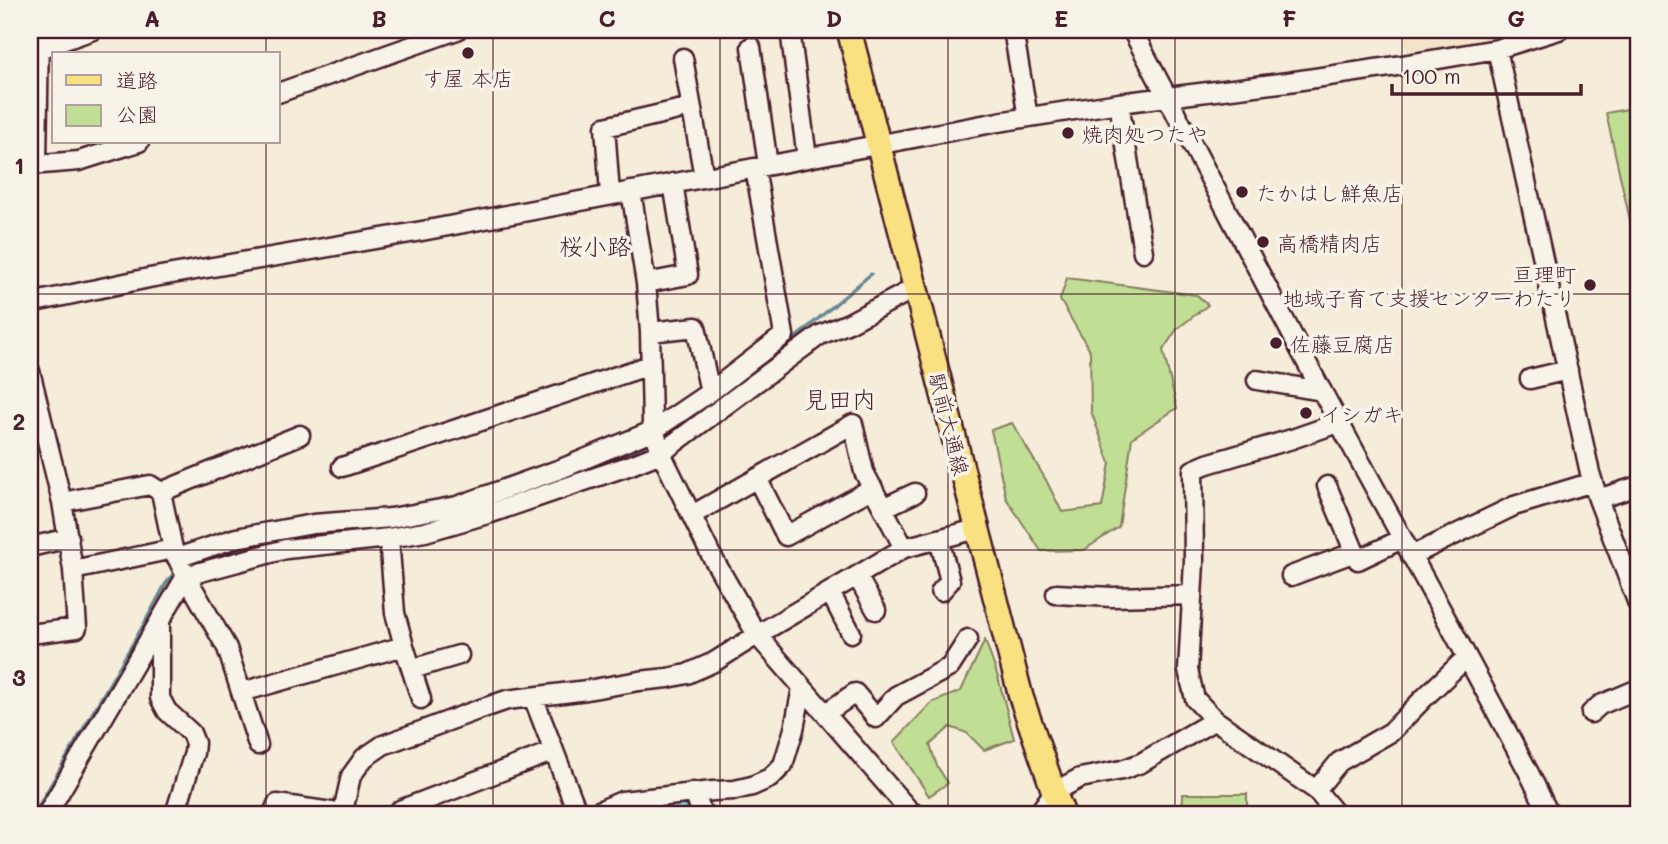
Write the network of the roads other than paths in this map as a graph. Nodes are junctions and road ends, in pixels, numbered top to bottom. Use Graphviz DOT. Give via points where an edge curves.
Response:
graph roads {
  1 [pos="39,30"];
  2 [pos="93,30"];
  3 [pos="457,30"];
  4 [pos="790,30"];
  5 [pos="849,30"];
  6 [pos="1013,30"];
  7 [pos="1132,30"];
  8 [pos="1559,30"];
  9 [pos="751,47"];
  10 [pos="39,49"];
  11 [pos="1497,49"];
  12 [pos="683,58"];
  13 [pos="280,92"];
  14 [pos="1166,97"];
  15 [pos="1119,103"];
  16 [pos="691,107"];
  17 [pos="1028,117"];
  18 [pos="33,122"];
  19 [pos="133,144"];
  20 [pos="878,144"];
  21 [pos="807,158"];
  22 [pos="33,165"];
  23 [pos="762,167"];
  24 [pos="704,177"];
  25 [pos="673,183"];
  26 [pos="631,191"];
  27 [pos="610,194"];
  28 [pos="1143,252"];
  29 [pos="646,283"];
  30 [pos="915,288"];
  31 [pos="30,303"];
  32 [pos="650,332"];
  33 [pos="650,365"];
  34 [pos="1567,370"];
  35 [pos="30,371"];
  36 [pos="1530,379"];
  37 [pos="1257,380"];
  38 [pos="1321,391"];
  39 [pos="710,392"];
  40 [pos="1338,423"];
  41 [pos="654,430"];
  42 [pos="300,435"];
  43 [pos="661,453"];
  44 [pos="342,467"];
  45 [pos="757,478"];
  46 [pos="1327,486"];
  47 [pos="1638,486"];
  48 [pos="873,488"];
  49 [pos="1595,491"];
  50 [pos="161,492"];
  51 [pos="915,493"];
  52 [pos="62,502"];
  53 [pos="883,508"];
  54 [pos="692,515"];
  55 [pos="977,529"];
  56 [pos="69,538"];
  57 [pos="389,538"];
  58 [pos="939,539"];
  59 [pos="1402,539"];
  60 [pos="30,547"];
  61 [pos="904,548"];
  62 [pos="1355,552"];
  63 [pos="175,553"];
  64 [pos="1411,555"];
  65 [pos="73,570"];
  66 [pos="186,576"];
  67 [pos="857,576"];
  68 [pos="1291,576"];
  69 [pos="941,590"];
  70 [pos="830,592"];
  71 [pos="1056,594"];
  72 [pos="1192,595"];
  73 [pos="1638,604"];
  74 [pos="876,610"];
  75 [pos="160,621"];
  76 [pos="851,633"];
  77 [pos="30,634"];
  78 [pos="757,635"];
  79 [pos="968,639"];
  80 [pos="404,646"];
  81 [pos="459,655"];
  82 [pos="1467,657"];
  83 [pos="412,669"];
  84 [pos="802,688"];
  85 [pos="1638,690"];
  86 [pos="242,692"];
  87 [pos="533,697"];
  88 [pos="421,699"];
  89 [pos="826,713"];
  90 [pos="1591,713"];
  91 [pos="1214,720"];
  92 [pos="258,745"];
  93 [pos="554,751"];
  94 [pos="1316,790"];
  95 [pos="693,792"];
  96 [pos="1054,792"];
  97 [pos="909,813"];
  98 [pos="47,814"];
  99 [pos="175,814"];
  100 [pos="273,814"];
  101 [pos="402,814"];
  102 [pos="578,814"];
  103 [pos="592,814"];
  104 [pos="703,814"];
  105 [pos="1035,814"];
  106 [pos="1063,814"];
  107 [pos="1336,814"];
  108 [pos="1549,814"];
  1 -- 10 [label="street"];
  2 -- 10 [label="street"];
  3 -- 13 [label="street"];
  4 -- 21 [label="street"];
  5 -- 20 [label="main road, 駅前大通線"];
  6 -- 17 [label="street"];
  7 -- 14 [label="street"];
  8 -- 11 [label="street"];
  9 -- 23 [label="street"];
  10 -- 18 [label="street"];
  11 -- 14 [label="street"];
  11 -- 34 [label="street"];
  12 -- 16 [label="street"];
  14 -- 15 [label="street"];
  14 -- 38 [label="street"];
  15 -- 17 [label="street"];
  15 -- 28 [label="street"];
  16 -- 24 [label="street"];
  16 -- 27 [label="street" via="605,127"];
  17 -- 20 [label="street"];
  18 -- 22 [label="street"];
  19 -- 22 [label="street" via="79,161"];
  20 -- 21 [label="street"];
  20 -- 30 [label="main road, 駅前大通線"];
  21 -- 23 [label="street"];
  23 -- 24 [label="street"];
  23 -- 39 [label="street" via="784,335"];
  24 -- 25 [label="street"];
  25 -- 26 [label="street"];
  25 -- 29 [label="street" via="688,275"];
  26 -- 27 [label="street"];
  26 -- 29 [label="street"];
  27 -- 31 [label="street"];
  29 -- 32 [label="street"];
  30 -- 43 [label="street" via="820,335"];
  30 -- 55 [label="main road, 駅前大通線"];
  32 -- 33 [label="street"];
  32 -- 39 [label="street" via="696,327"];
  33 -- 41 [label="street"];
  33 -- 44 [label="street"];
  34 -- 36 [label="street"];
  34 -- 49 [label="street"];
  35 -- 52 [label="street"];
  37 -- 38 [label="street"];
  38 -- 40 [label="street"];
  39 -- 41 [label="street"];
  40 -- 59 [label="street"];
  40 -- 72 [label="street" via="1193,470"];
  41 -- 43 [label="street"];
  41 -- 63 [label="street" via="457,506 391,518 313,524"];
  42 -- 50 [label="street"];
  43 -- 54 [label="street"];
  43 -- 57 [label="street" via="491,513"];
  45 -- 48 [label="street" via="786,536"];
  45 -- 48 [label="street" via="853,424 863,472"];
  45 -- 54 [label="street"];
  46 -- 62 [label="street"];
  47 -- 49 [label="street"];
  48 -- 53 [label="street"];
  49 -- 64 [label="street" via="1514,506"];
  49 -- 73 [label="street"];
  50 -- 52 [label="street" via="150,485"];
  50 -- 63 [label="street"];
  51 -- 53 [label="street"];
  52 -- 56 [label="street"];
  53 -- 61 [label="street"];
  54 -- 78 [label="street"];
  55 -- 58 [label="street"];
  55 -- 96 [label="main road, 駅前大通線" via="1021,696"];
  56 -- 60 [label="street"];
  56 -- 65 [label="street"];
  57 -- 66 [label="street" via="286,549"];
  57 -- 80 [label="street" via="395,613"];
  58 -- 61 [label="street"];
  58 -- 69 [label="street" via="950,582"];
  59 -- 62 [label="street" via="1359,560"];
  59 -- 64 [label="street"];
  61 -- 67 [label="street"];
  62 -- 68 [label="street"];
  63 -- 65 [label="street"];
  63 -- 66 [label="street"];
  64 -- 82 [label="street"];
  65 -- 77 [label="street" via="78,628"];
  66 -- 75 [label="street"];
  66 -- 86 [label="street" via="227,648"];
  67 -- 70 [label="street"];
  67 -- 74 [label="street"];
  70 -- 76 [label="street"];
  70 -- 78 [label="street"];
  71 -- 72 [label="street"];
  72 -- 91 [label="street" via="1188,670 1195,699"];
  75 -- 98 [label="street"];
  75 -- 99 [label="street" via="160,698 195,743"];
  78 -- 84 [label="street"];
  78 -- 87 [label="street" via="687,674"];
  79 -- 89 [label="street" via="950,667 896,696 876,718 855,693"];
  80 -- 83 [label="street"];
  80 -- 86 [label="street"];
  81 -- 83 [label="street"];
  82 -- 94 [label="street" via="1391,732 1339,762"];
  82 -- 108 [label="street"];
  83 -- 88 [label="street"];
  84 -- 89 [label="street"];
  84 -- 95 [label="street" via="783,765 770,778 735,790"];
  85 -- 90 [label="street"];
  86 -- 92 [label="street"];
  87 -- 93 [label="street"];
  87 -- 100 [label="street" via="475,710 383,745 364,758 351,776 345,814 277,804"];
  89 -- 97 [label="street"];
  91 -- 94 [label="street"];
  91 -- 96 [label="street" via="1141,763 1080,778"];
  93 -- 101 [label="street" via="400,810"];
  93 -- 102 [label="street"];
  94 -- 107 [label="street"];
  95 -- 103 [label="street" via="622,801"];
  95 -- 104 [label="street"];
  96 -- 105 [label="street"];
  96 -- 106 [label="main road, 駅前大通線"];
}
